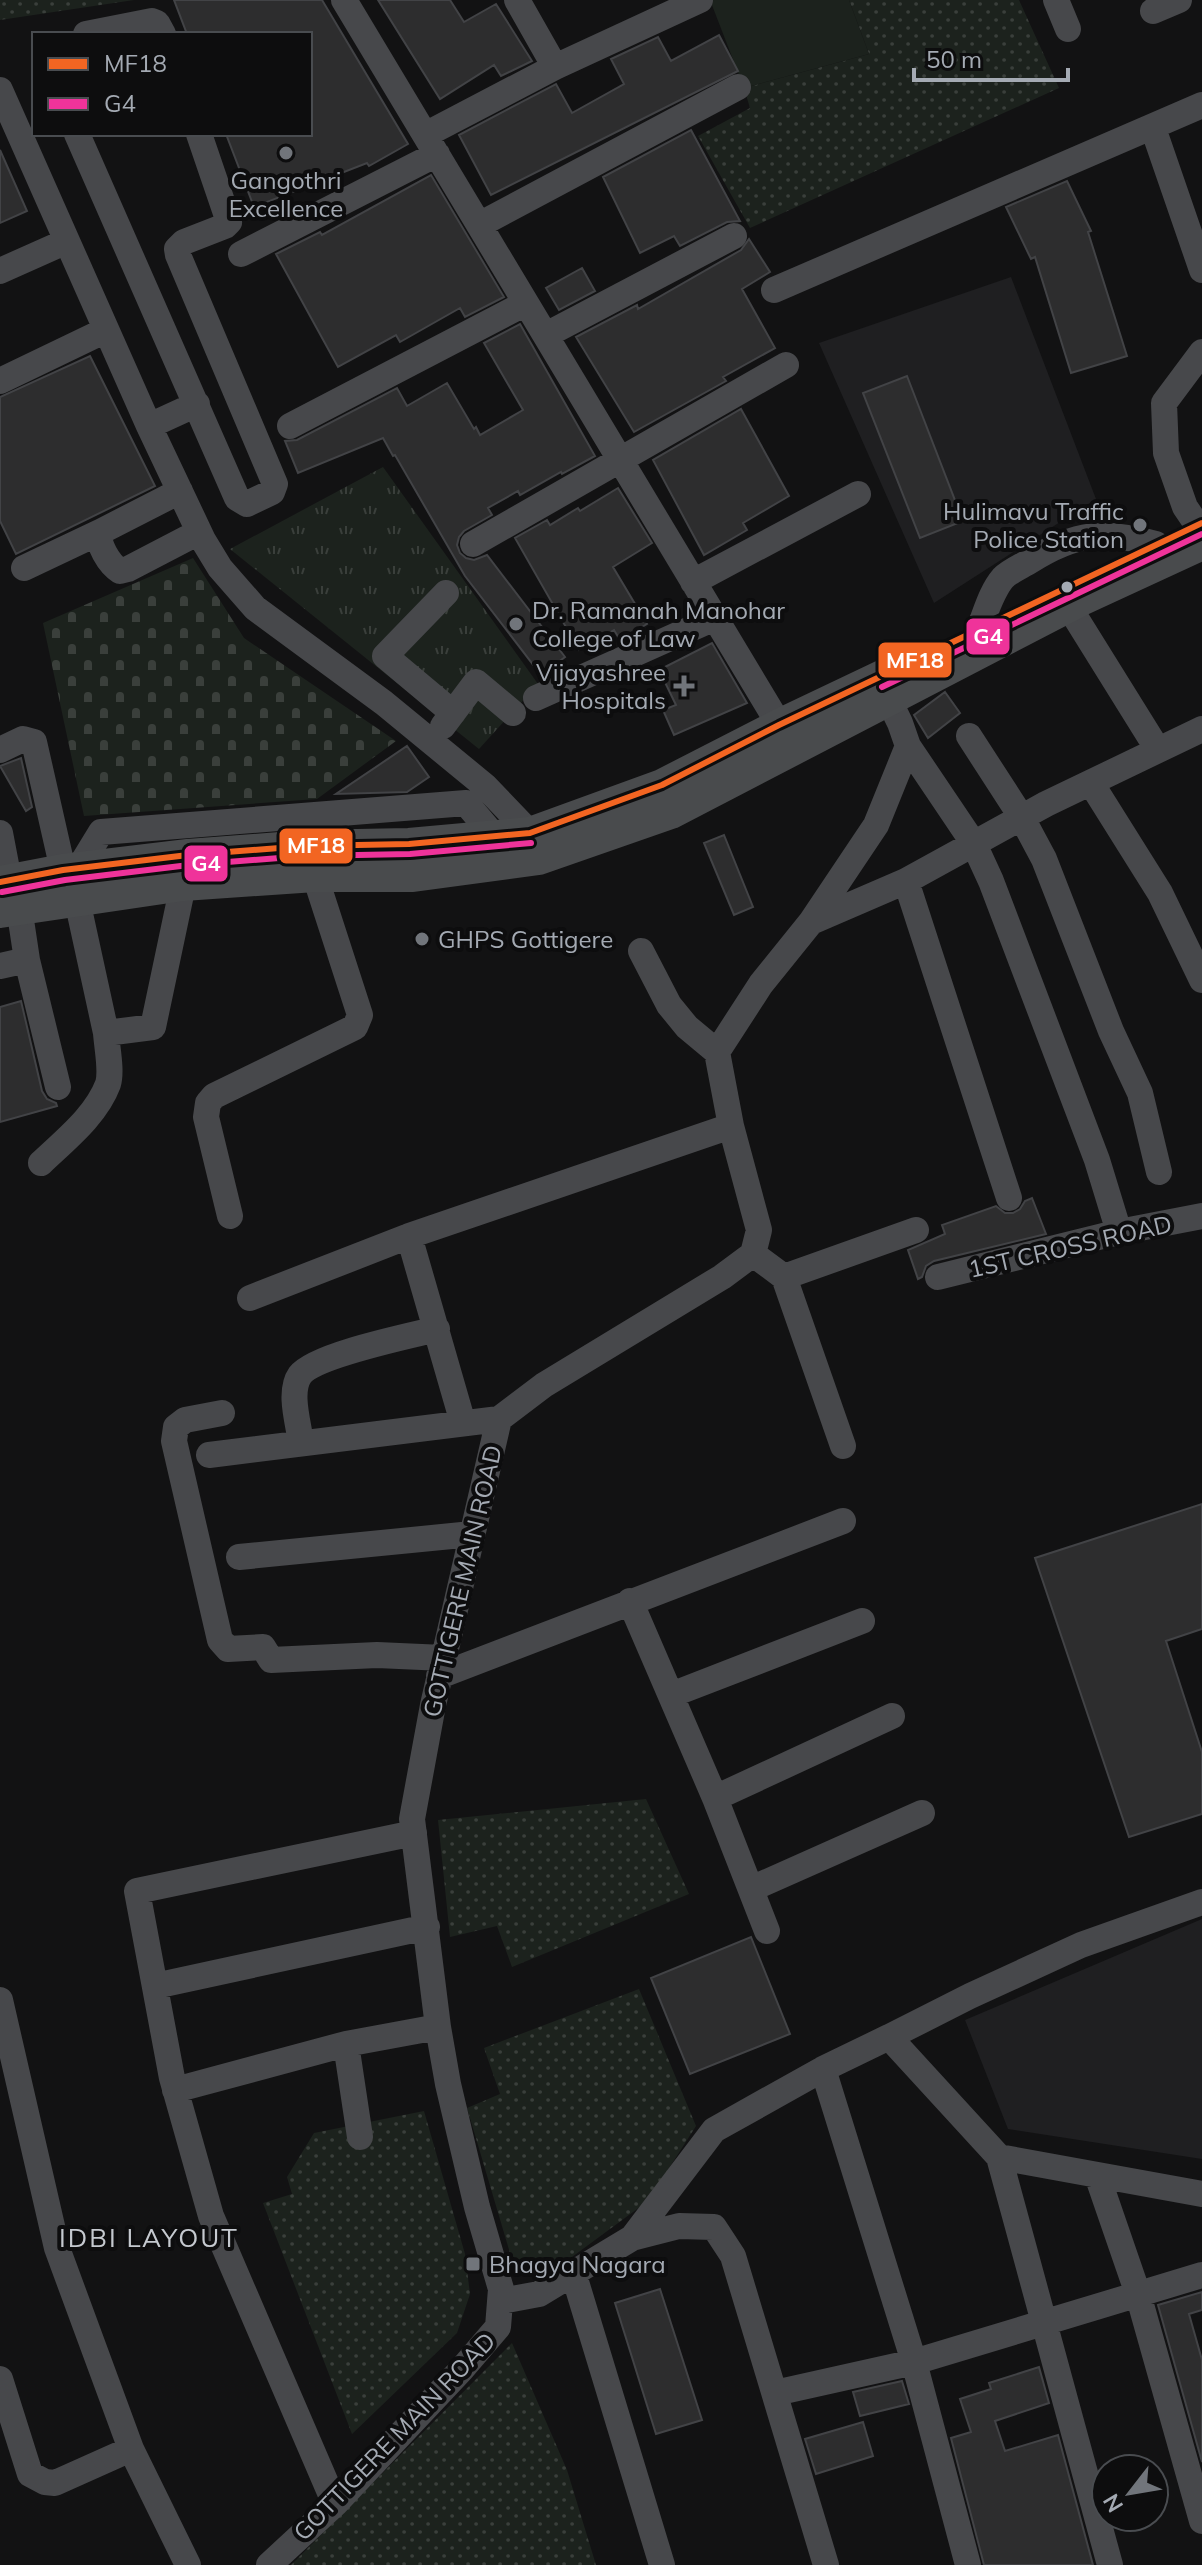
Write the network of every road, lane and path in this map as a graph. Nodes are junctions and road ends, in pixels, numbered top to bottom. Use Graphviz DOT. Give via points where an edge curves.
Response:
graph roads {
  1 [pos="344,0"];
  2 [pos="517,0"];
  3 [pos="700,0"];
  4 [pos="1056,0"];
  5 [pos="1179,0"];
  6 [pos="1153,11"];
  7 [pos="1068,29"];
  8 [pos="96,32"];
  9 [pos="162,32"];
  10 [pos="555,67"];
  11 [pos="738,87"];
  12 [pos="0,90"];
  13 [pos="1202,105"];
  14 [pos="24,118"];
  15 [pos="1153,128"];
  16 [pos="78,136"];
  17 [pos="200,136"];
  18 [pos="431,145"];
  19 [pos="479,225"];
  20 [pos="734,236"];
  21 [pos="67,241"];
  22 [pos="241,254"];
  23 [pos="1202,270"];
  24 [pos="0,271"];
  25 [pos="774,290"];
  26 [pos="526,303"];
  27 [pos="106,330"];
  28 [pos="546,335"];
  29 [pos="1202,352"];
  30 [pos="786,365"];
  31 [pos="0,381"];
  32 [pos="197,404"];
  33 [pos="149,426"];
  34 [pos="290,426"];
  35 [pos="621,461"];
  36 [pos="180,491"];
  37 [pos="858,494"];
  38 [pos="1201,531"];
  39 [pos="100,532"];
  40 [pos="199,532"];
  41 [pos="473,544"];
  42 [pos="24,568"];
  43 [pos="693,582"];
  44 [pos="446,593"];
  45 [pos="1069,607"];
  46 [pos="715,618"];
  47 [pos="883,688"];
  48 [pos="536,698"];
  49 [pos="453,713"];
  50 [pos="513,713"];
  51 [pos="1202,729"];
  52 [pos="786,736"];
  53 [pos="969,736"];
  54 [pos="431,741"];
  55 [pos="908,746"];
  56 [pos="0,750"];
  57 [pos="1158,750"];
  58 [pos="1091,783"];
  59 [pos="1022,818"];
  60 [pos="0,833"];
  61 [pos="974,844"];
  62 [pos="534,846"];
  63 [pos="71,869"];
  64 [pos="315,876"];
  65 [pos="906,881"];
  66 [pos="183,885"];
  67 [pos="7,896"];
  68 [pos="77,900"];
  69 [pos="811,922"];
  70 [pos="641,951"];
  71 [pos="27,960"];
  72 [pos="0,966"];
  73 [pos="1202,980"];
  74 [pos="106,1033"];
  75 [pos="717,1052"];
  76 [pos="58,1087"];
  77 [pos="731,1126"];
  78 [pos="41,1163"];
  79 [pos="1159,1172"];
  80 [pos="1009,1198"];
  81 [pos="230,1216"];
  82 [pos="1202,1216"];
  83 [pos="916,1230"];
  84 [pos="1119,1232"];
  85 [pos="409,1236"];
  86 [pos="753,1254"];
  87 [pos="784,1277"];
  88 [pos="938,1277"];
  89 [pos="250,1298"];
  90 [pos="437,1329"];
  91 [pos="222,1413"];
  92 [pos="499,1419"];
  93 [pos="463,1423"];
  94 [pos="301,1443"];
  95 [pos="843,1446"];
  96 [pos="209,1455"];
  97 [pos="843,1521"];
  98 [pos="472,1534"];
  99 [pos="239,1557"];
  100 [pos="630,1601"];
  101 [pos="862,1621"];
  102 [pos="442,1667"];
  103 [pos="671,1695"];
  104 [pos="892,1716"];
  105 [pos="715,1798"];
  106 [pos="922,1813"];
  107 [pos="414,1833"];
  108 [pos="751,1889"];
  109 [pos="1202,1902"];
  110 [pos="427,1927"];
  111 [pos="767,1931"];
  112 [pos="155,1986"];
  113 [pos="0,2000"];
  114 [pos="438,2027"];
  115 [pos="889,2037"];
  116 [pos="346,2044"];
  117 [pos="823,2069"];
  118 [pos="9,2084"];
  119 [pos="175,2090"];
  120 [pos="360,2137"];
  121 [pos="999,2157"];
  122 [pos="1097,2175"];
  123 [pos="1202,2194"];
  124 [pos="632,2238"];
  125 [pos="573,2272"];
  126 [pos="1202,2275"];
  127 [pos="1138,2294"];
  128 [pos="501,2301"];
  129 [pos="1045,2323"];
  130 [pos="914,2362"];
  131 [pos="0,2379"];
  132 [pos="775,2393"];
  133 [pos="131,2449"];
  134 [pos="335,2504"];
  135 [pos="1202,2521"];
  136 [pos="188,2565"];
  137 [pos="269,2565"];
  138 [pos="662,2565"];
  139 [pos="826,2565"];
  140 [pos="968,2565"];
  141 [pos="1110,2565"];
  1 -- 18 [label="street"];
  2 -- 10 [label="street"];
  3 -- 10 [label="street"];
  4 -- 7 [label="street"];
  5 -- 6 [label="street"];
  8 -- 9 [label="street" via="148,21 157,23"];
  10 -- 18 [label="street"];
  11 -- 19 [label="street"];
  12 -- 14 [label="street"];
  13 -- 15 [label="street"];
  14 -- 21 [label="street"];
  15 -- 23 [label="street"];
  15 -- 25 [label="street"];
  16 -- 32 [label="street"];
  17 -- 32 [label="street" via="229,222 184,242 178,255 275,484 272,492 240,502"];
  18 -- 19 [label="street"];
  18 -- 22 [label="street"];
  19 -- 26 [label="street"];
  20 -- 28 [label="street"];
  21 -- 24 [label="street"];
  21 -- 27 [label="street"];
  26 -- 28 [label="street"];
  26 -- 34 [label="street"];
  27 -- 31 [label="street"];
  27 -- 33 [label="street"];
  28 -- 35 [label="street"];
  29 -- 38 [label="street" via="1164,403 1166,453 1185,507"];
  30 -- 35 [label="street"];
  32 -- 33 [label="street"];
  33 -- 36 [label="street"];
  35 -- 41 [label="street"];
  35 -- 43 [label="street"];
  36 -- 39 [label="street"];
  36 -- 40 [label="street"];
  37 -- 43 [label="street"];
  38 -- 45 [label="main road"];
  38 -- 47 [label="main road" via="1156,544 979,629"];
  39 -- 40 [label="street" via="112,566 120,571"];
  39 -- 42 [label="street"];
  40 -- 54 [label="street" via="220,568 255,608"];
  43 -- 46 [label="street"];
  44 -- 49 [label="street" via="385,656"];
  45 -- 47 [label="main road"];
  45 -- 57 [label="street"];
  46 -- 48 [label="street"];
  46 -- 52 [label="street"];
  47 -- 52 [label="main road"];
  47 -- 55 [label="street"];
  49 -- 50 [label="street" via="476,682"];
  49 -- 54 [label="street"];
  51 -- 57 [label="street"];
  52 -- 62 [label="main road" via="671,813"];
  53 -- 59 [label="street"];
  54 -- 62 [label="street" via="485,786"];
  55 -- 61 [label="street"];
  55 -- 69 [label="street" via="876,825"];
  56 -- 63 [label="street" via="23,739 34,742"];
  57 -- 58 [label="street"];
  58 -- 59 [label="street"];
  58 -- 73 [label="street" via="1160,893"];
  59 -- 61 [label="street"];
  59 -- 79 [label="street" via="1044,859 1140,1093"];
  60 -- 67 [label="street"];
  61 -- 65 [label="street"];
  61 -- 84 [label="street" via="1087,1133"];
  62 -- 63 [label="main road" via="494,836 202,854"];
  62 -- 64 [label="main road" via="413,876"];
  63 -- 67 [label="main road"];
  64 -- 66 [label="main road"];
  64 -- 81 [label="street" via="360,1015 355,1027 208,1103 206,1117"];
  65 -- 69 [label="street"];
  65 -- 80 [label="street"];
  66 -- 68 [label="main road"];
  66 -- 74 [label="street" via="153,1027"];
  67 -- 68 [label="main road"];
  67 -- 71 [label="street"];
  68 -- 74 [label="street"];
  69 -- 75 [label="street" via="761,984"];
  70 -- 75 [label="street" via="669,1005"];
  71 -- 72 [label="street"];
  71 -- 76 [label="street"];
  74 -- 78 [label="street" via="109,1082 75,1132"];
  75 -- 77 [label="street"];
  77 -- 85 [label="street"];
  77 -- 86 [label="street" via="759,1230"];
  82 -- 84 [label="street, 1ST CROSS ROAD"];
  83 -- 87 [label="street"];
  84 -- 88 [label="street, 1ST CROSS ROAD"];
  85 -- 89 [label="street"];
  85 -- 90 [label="street"];
  86 -- 87 [label="street"];
  86 -- 92 [label="street, GOTTIGERE MAIN ROAD"];
  87 -- 95 [label="street"];
  90 -- 93 [label="street"];
  90 -- 94 [label="street" via="312,1365 295,1390"];
  91 -- 102 [label="street" via="185,1420 176,1427 174,1441 220,1640 228,1649 263,1647 271,1660 377,1655"];
  92 -- 93 [label="street"];
  92 -- 98 [label="street, GOTTIGERE MAIN ROAD"];
  93 -- 94 [label="street"];
  94 -- 96 [label="street"];
  97 -- 100 [label="street"];
  98 -- 99 [label="street"];
  98 -- 102 [label="street, GOTTIGERE MAIN ROAD"];
  100 -- 102 [label="street"];
  100 -- 103 [label="street"];
  101 -- 103 [label="street"];
  102 -- 107 [label="street, GOTTIGERE MAIN ROAD" via="412,1819"];
  103 -- 105 [label="street"];
  104 -- 105 [label="street"];
  105 -- 108 [label="street"];
  106 -- 108 [label="street"];
  107 -- 110 [label="street, GOTTIGERE MAIN ROAD"];
  107 -- 112 [label="street" via="137,1891"];
  108 -- 111 [label="street"];
  109 -- 115 [label="street" via="1081,1945"];
  110 -- 112 [label="street"];
  110 -- 114 [label="street, GOTTIGERE MAIN ROAD"];
  112 -- 119 [label="street"];
  113 -- 118 [label="street"];
  114 -- 116 [label="street"];
  114 -- 128 [label="street, GOTTIGERE MAIN ROAD"];
  115 -- 117 [label="street"];
  115 -- 121 [label="street"];
  116 -- 119 [label="street"];
  116 -- 120 [label="street"];
  117 -- 124 [label="street" via="714,2130"];
  117 -- 130 [label="street"];
  118 -- 133 [label="street" via="57,2248"];
  119 -- 134 [label="street" via="211,2216"];
  121 -- 122 [label="street"];
  121 -- 129 [label="street"];
  122 -- 123 [label="street"];
  122 -- 127 [label="street"];
  124 -- 125 [label="street"];
  124 -- 132 [label="street" via="679,2226 714,2227 733,2256"];
  125 -- 128 [label="street" via="539,2294"];
  125 -- 138 [label="street"];
  126 -- 127 [label="street"];
  127 -- 129 [label="street"];
  127 -- 135 [label="street"];
  128 -- 134 [label="street, GOTTIGERE MAIN ROAD" via="498,2327"];
  129 -- 130 [label="street"];
  129 -- 141 [label="street"];
  130 -- 132 [label="street"];
  130 -- 140 [label="street"];
  131 -- 133 [label="street" via="30,2474 55,2483"];
  132 -- 139 [label="street"];
  133 -- 136 [label="street"];
  134 -- 137 [label="street, GOTTIGERE MAIN ROAD"];
}
